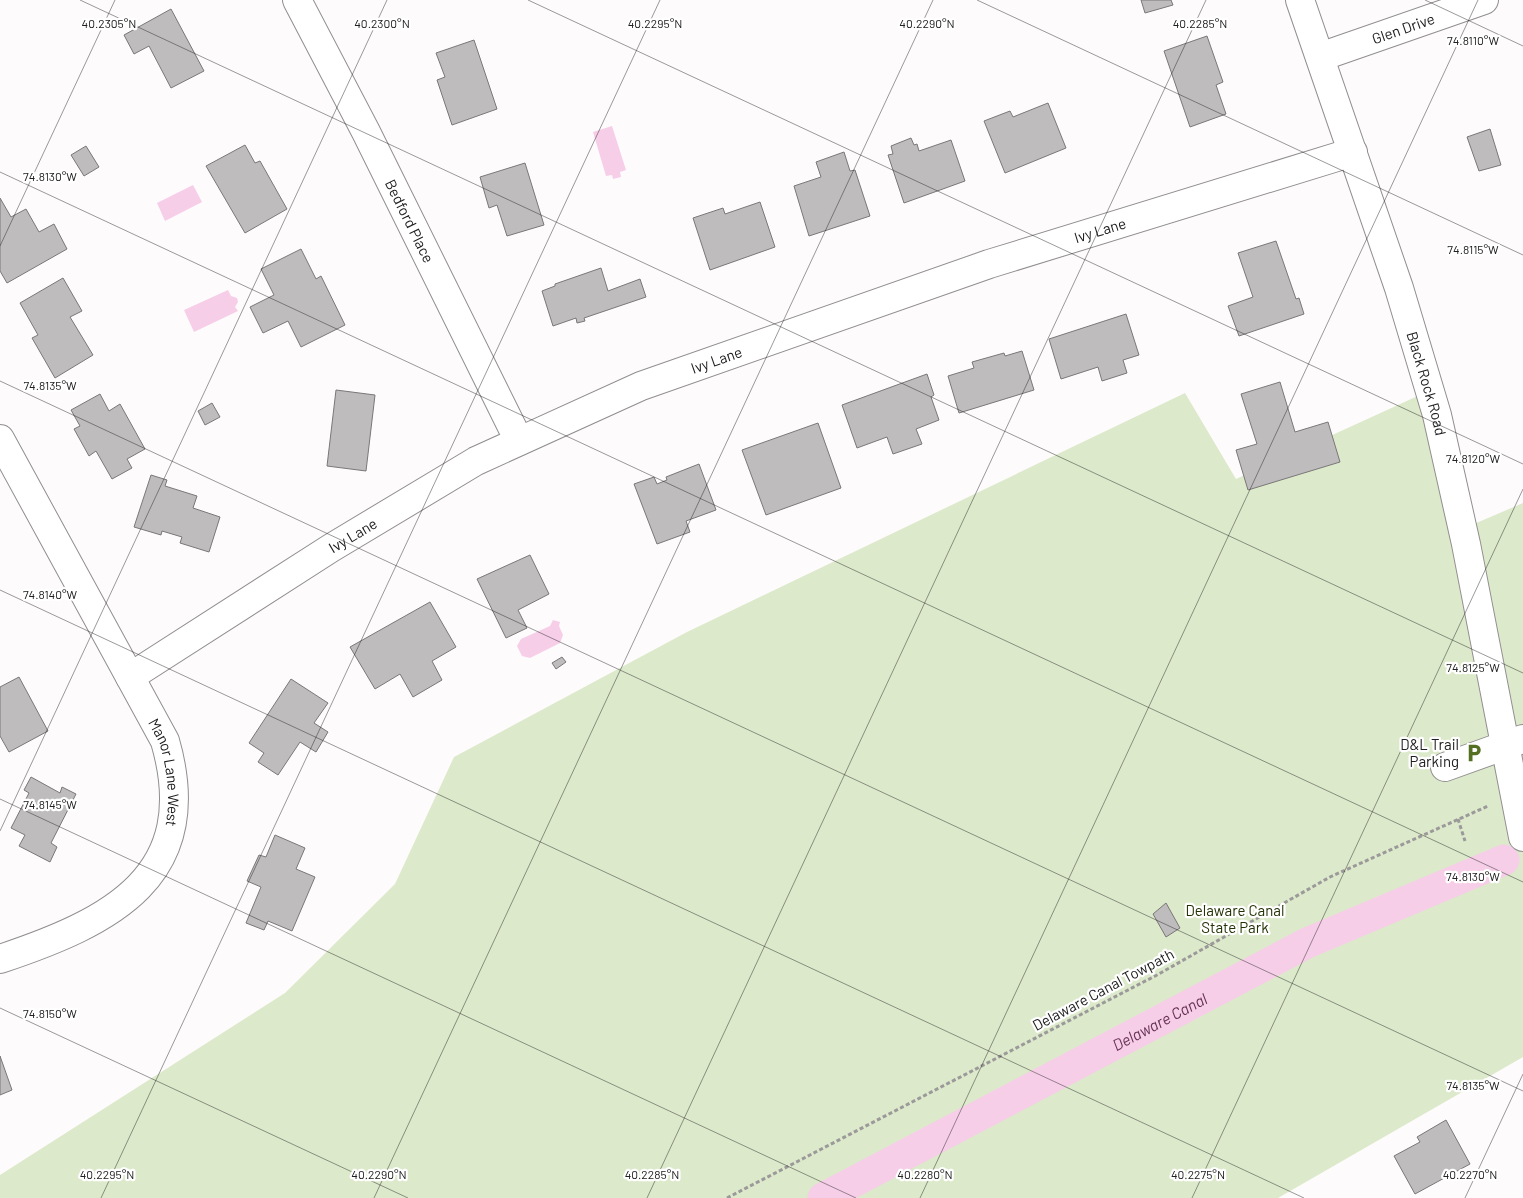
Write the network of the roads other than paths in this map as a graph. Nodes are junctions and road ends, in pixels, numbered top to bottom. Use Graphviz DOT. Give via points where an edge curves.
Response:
graph roads {
  1 [pos="297,0"];
  2 [pos="1300,0"];
  3 [pos="1484,0"];
  4 [pos="1320,57"];
  5 [pos="1353,152"];
  6 [pos="0,439"];
  7 [pos="519,441"];
  8 [pos="130,677"];
  9 [pos="1513,742"];
  10 [pos="1445,767"];
  11 [pos="1522,830"];
  12 [pos="0,958"];
  1 -- 7 [label="street, Bedford Place"];
  2 -- 4 [label="street, Black Rock Road"];
  3 -- 4 [label="street, Glen Drive"];
  4 -- 5 [label="street, Black Rock Road"];
  5 -- 7 [label="street, Ivy Lane" via="989,264 641,386"];
  5 -- 9 [label="street, Black Rock Road" via="1399,288 1437,416"];
  6 -- 8 [label="street, Manor Lane West"];
  7 -- 8 [label="street, Ivy Lane" via="421,492"];
  8 -- 12 [label="street, Manor Lane West" via="165,741 173,768 172,825 157,865 149,878 89,923 55,940"];
  9 -- 10 [label="street"];
  9 -- 11 [label="street, Black Rock Road"];
}
